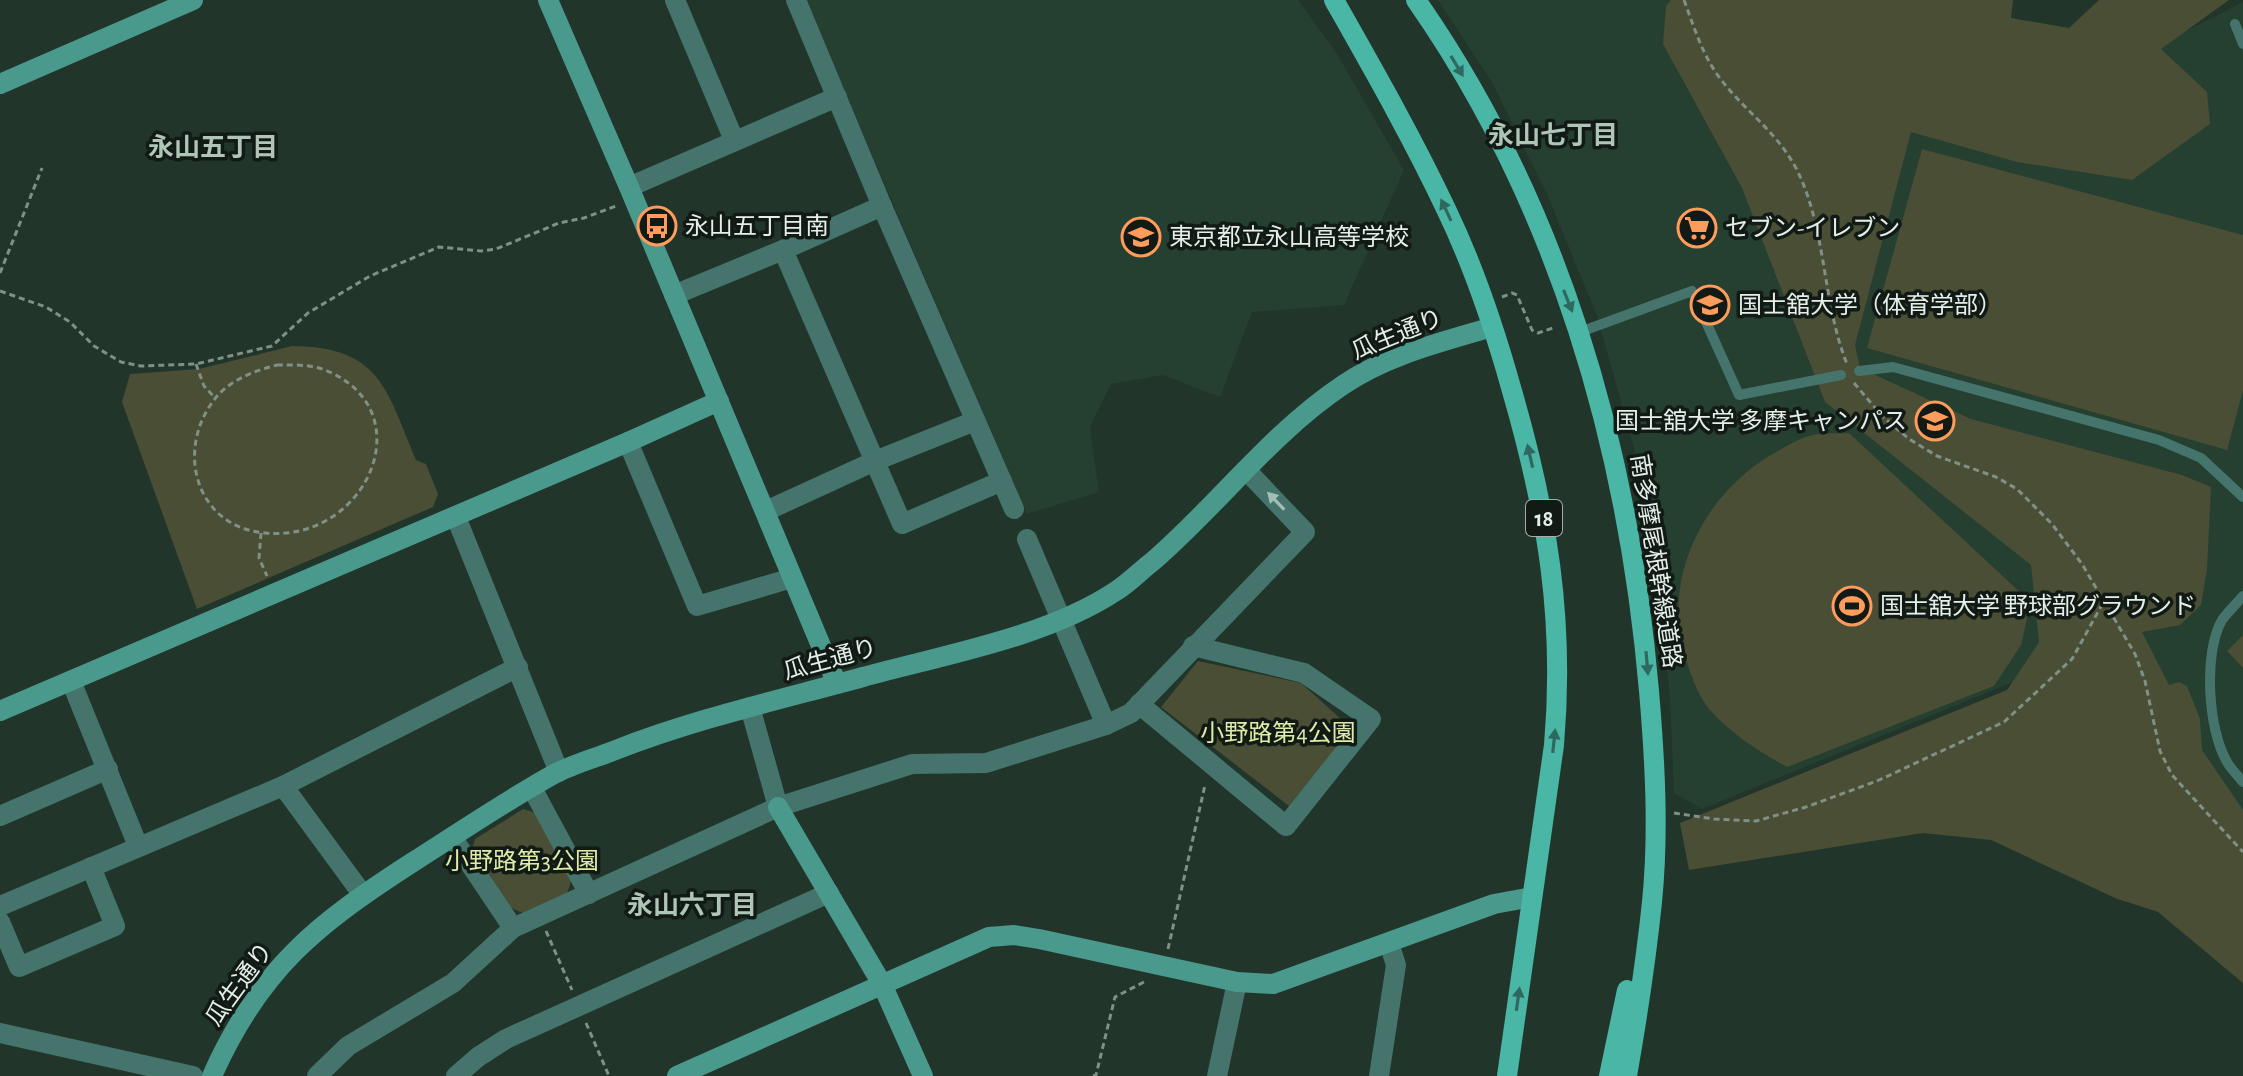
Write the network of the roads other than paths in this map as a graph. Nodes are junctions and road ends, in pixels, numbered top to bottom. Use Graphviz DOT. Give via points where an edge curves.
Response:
graph roads {
  1 [pos="193,0"];
  2 [pos="548,0"];
  3 [pos="675,0"];
  4 [pos="796,0"];
  5 [pos="1324,0"];
  6 [pos="1334,0"];
  7 [pos="1416,0"];
  8 [pos="2235,24"];
  9 [pos="2243,44"];
  10 [pos="1360,47"];
  11 [pos="0,84"];
  12 [pos="837,97"];
  13 [pos="734,140"];
  14 [pos="625,196"];
  15 [pos="882,206"];
  16 [pos="783,250"];
  17 [pos="674,295"];
  18 [pos="1492,327"];
  19 [pos="1572,328"];
  20 [pos="1859,371"];
  21 [pos="1841,375"];
  22 [pos="719,401"];
  23 [pos="975,421"];
  24 [pos="628,442"];
  25 [pos="875,461"];
  26 [pos="1247,471"];
  27 [pos="1002,481"];
  28 [pos="2243,497"];
  29 [pos="1014,509"];
  30 [pos="766,511"];
  31 [pos="456,517"];
  32 [pos="1027,539"];
  33 [pos="792,578"];
  34 [pos="2243,596"];
  35 [pos="1062,620"];
  36 [pos="1193,646"];
  37 [pos="518,667"];
  38 [pos="71,681"];
  39 [pos="837,684"];
  40 [pos="1139,704"];
  41 [pos="750,707"];
  42 [pos="0,711"];
  43 [pos="1106,725"];
  44 [pos="108,769"];
  45 [pos="559,772"];
  46 [pos="2243,782"];
  47 [pos="283,786"];
  48 [pos="532,788"];
  49 [pos="778,807"];
  50 [pos="0,816"];
  51 [pos="452,837"];
  52 [pos="138,846"];
  53 [pos="91,867"];
  54 [pos="829,893"];
  55 [pos="589,894"];
  56 [pos="363,895"];
  57 [pos="1532,897"];
  58 [pos="1652,902"];
  59 [pos="0,906"];
  60 [pos="0,922"];
  61 [pos="513,928"];
  62 [pos="1389,943"];
  63 [pos="1237,982"];
  64 [pos="882,984"];
  65 [pos="0,1033"];
  66 [pos="193,1076"];
  67 [pos="212,1076"];
  68 [pos="317,1076"];
  69 [pos="456,1076"];
  70 [pos="677,1076"];
  71 [pos="923,1076"];
  72 [pos="1217,1076"];
  73 [pos="1379,1076"];
  74 [pos="1507,1076"];
  75 [pos="1609,1076"];
  76 [pos="1627,1076"];
  1 -- 11 [label="street"];
  2 -- 14 [label="street"];
  3 -- 13 [label="street"];
  4 -- 12 [label="street"];
  5 -- 10 [label="main road"];
  6 -- 10 [label="main road, 18"];
  7 -- 19 [label="main road, 南多摩尾根幹線道路, one-way" via="1509,161"];
  8 -- 9 [label="lane"];
  18 -- 10 [label="main road, 18, one-way" via="1446,210"];
  12 -- 13 [label="street"];
  12 -- 15 [label="street"];
  13 -- 14 [label="street"];
  14 -- 17 [label="street"];
  15 -- 16 [label="street"];
  15 -- 23 [label="street"];
  16 -- 17 [label="street"];
  16 -- 25 [label="street"];
  17 -- 22 [label="street"];
  18 -- 26 [label="street, 瓜生通り" via="1411,351 1346,383"];
  57 -- 18 [label="main road, 18, one-way" via="1558,698 1555,602 1529,448"];
  19 -- 21 [label="lane" via="1692,291 1739,395"];
  19 -- 58 [label="main road, 南多摩尾根幹線道路, one-way" via="1613,449 1638,584 1654,768"];
  20 -- 28 [label="lane" via="1893,367 2159,440 2201,458"];
  22 -- 24 [label="street"];
  22 -- 30 [label="street"];
  23 -- 25 [label="street"];
  23 -- 27 [label="street"];
  24 -- 31 [label="street"];
  24 -- 33 [label="street" via="697,606"];
  25 -- 27 [label="street" via="902,524"];
  25 -- 30 [label="street"];
  26 -- 35 [label="street, 瓜生通り" via="1117,591"];
  36 -- 26 [label="street, one-way" via="1305,532"];
  27 -- 29 [label="street"];
  30 -- 33 [label="street"];
  31 -- 37 [label="street"];
  31 -- 38 [label="street"];
  32 -- 35 [label="street"];
  33 -- 39 [label="street"];
  34 -- 46 [label="lane" via="2216,635 2211,675 2214,724 2227,761"];
  35 -- 39 [label="street, 瓜生通り"];
  35 -- 43 [label="street"];
  36 -- 40 [label="street"];
  36 -- 40 [label="street" via="1304,673 1371,719 1286,826"];
  37 -- 45 [label="street"];
  37 -- 47 [label="street"];
  38 -- 42 [label="street"];
  38 -- 44 [label="street"];
  39 -- 41 [label="street, 瓜生通り"];
  40 -- 43 [label="street"];
  41 -- 45 [label="street, 瓜生通り"];
  41 -- 49 [label="street"];
  43 -- 49 [label="street" via="986,763 912,764"];
  44 -- 50 [label="street"];
  44 -- 52 [label="street"];
  45 -- 48 [label="street, 瓜生通り"];
  47 -- 52 [label="street"];
  47 -- 56 [label="street"];
  48 -- 51 [label="street, 瓜生通り"];
  48 -- 55 [label="street"];
  49 -- 54 [label="street"];
  49 -- 55 [label="street"];
  51 -- 56 [label="street, 瓜生通り"];
  51 -- 61 [label="street"];
  52 -- 53 [label="street"];
  53 -- 59 [label="street"];
  53 -- 60 [label="street" via="115,926 19,967"];
  54 -- 64 [label="street"];
  54 -- 69 [label="street" via="506,1039"];
  55 -- 61 [label="street"];
  56 -- 67 [label="street, 瓜生通り" via="326,921 271,977 227,1042"];
  57 -- 62 [label="street" via="1494,904"];
  74 -- 57 [label="main road, 18, one-way"];
  58 -- 75 [label="main road" via="1629,977"];
  58 -- 76 [label="main road, 南多摩尾根幹線道路"];
  61 -- 68 [label="street" via="453,983 348,1046"];
  62 -- 63 [label="street" via="1273,984"];
  62 -- 73 [label="street" via="1396,965"];
  63 -- 64 [label="street" via="1014,935 970,944"];
  63 -- 72 [label="street"];
  64 -- 70 [label="street"];
  64 -- 71 [label="street"];
  65 -- 66 [label="street"];
}
